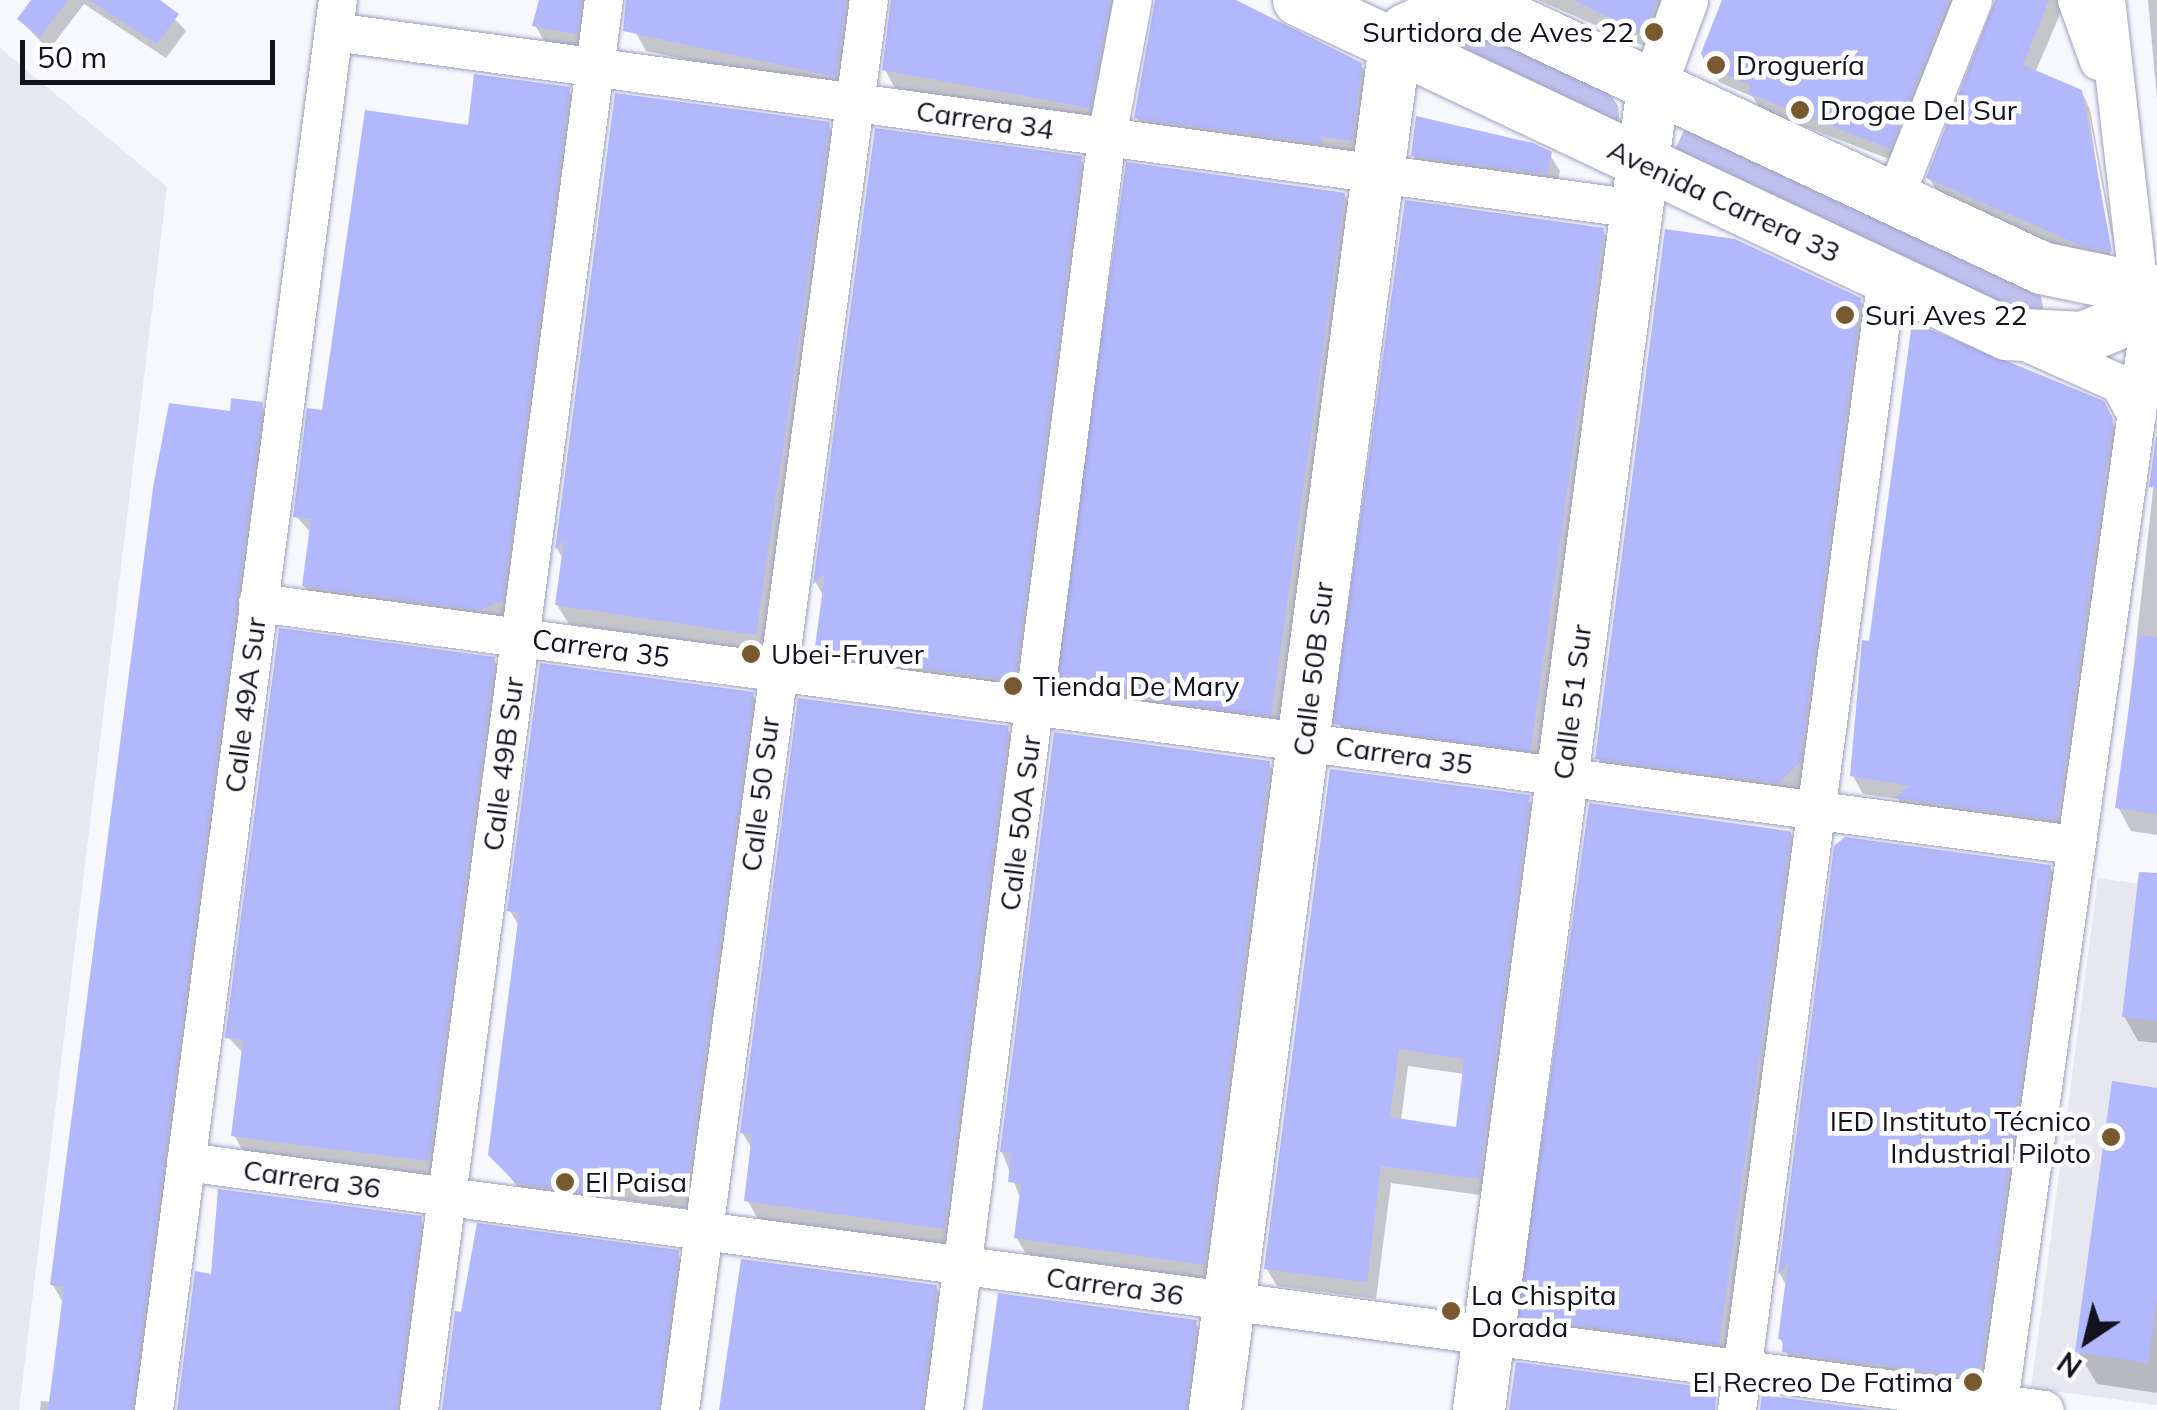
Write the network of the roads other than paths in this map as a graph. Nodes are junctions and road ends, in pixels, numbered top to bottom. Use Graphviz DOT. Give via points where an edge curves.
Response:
graph roads {
  1 [pos="604,0"];
  2 [pos="870,0"];
  3 [pos="1133,0"];
  4 [pos="1298,0"];
  5 [pos="1685,0"];
  6 [pos="1973,0"];
  7 [pos="2077,0"];
  8 [pos="2106,0"];
  9 [pos="1486,7"];
  10 [pos="336,16"];
  11 [pos="1394,46"];
  12 [pos="594,68"];
  13 [pos="1653,87"];
  14 [pos="2116,95"];
  15 [pos="851,102"];
  16 [pos="1107,137"];
  17 [pos="1378,174"];
  18 [pos="1640,186"];
  19 [pos="1894,199"];
  20 [pos="1886,278"];
  21 [pos="2151,301"];
  22 [pos="2008,334"];
  23 [pos="2137,416"];
  24 [pos="258,603"];
  25 [pos="520,637"];
  26 [pos="776,672"];
  27 [pos="1035,706"];
  28 [pos="1303,742"];
  29 [pos="1562,777"];
  30 [pos="1816,810"];
  31 [pos="2073,845"];
  32 [pos="186,1162"];
  33 [pos="447,1197"];
  34 [pos="703,1231"];
  35 [pos="963,1266"];
  36 [pos="1230,1302"];
  37 [pos="1489,1336"];
  38 [pos="1743,1370"];
  39 [pos="1998,1407"];
  40 [pos="154,1410"];
  41 [pos="419,1410"];
  42 [pos="680,1410"];
  43 [pos="944,1410"];
  44 [pos="1215,1410"];
  45 [pos="1479,1410"];
  46 [pos="1738,1410"];
  47 [pos="2045,1410"];
  1 -- 12 [label="street, Calle 49B Sur"];
  2 -- 15 [label="street, Calle 50 Sur"];
  3 -- 16 [label="street, Calle 50A Sur"];
  4 -- 11 [label="main road, Avenida Carrera 33"];
  5 -- 13 [label="street, Calle 51 Sur"];
  6 -- 19 [label="street"];
  7 -- 14 [label="street"];
  8 -- 14 [label="street"];
  9 -- 11 [label="main road" via="1437,15 1406,30"];
  9 -- 13 [label="main road"];
  10 -- 12 [label="street, Carrera 34"];
  10 -- 24 [label="street, Calle 49A Sur"];
  11 -- 17 [label="main road, Calle 50B Sur"];
  11 -- 18 [label="main road, Avenida Carrera 33"];
  12 -- 15 [label="street, Carrera 34"];
  12 -- 25 [label="street, Calle 49B Sur"];
  13 -- 18 [label="main road, Calle 51 Sur"];
  13 -- 19 [label="main road"];
  14 -- 21 [label="street"];
  15 -- 16 [label="street, Carrera 34"];
  15 -- 26 [label="street, Calle 50 Sur"];
  16 -- 17 [label="street, Carrera 34"];
  16 -- 27 [label="street, Calle 50A Sur"];
  17 -- 18 [label="street, Carrera 34"];
  17 -- 28 [label="main road, Calle 50B Sur"];
  18 -- 20 [label="main road, Avenida Carrera 33"];
  18 -- 29 [label="main road, Calle 51 Sur"];
  19 -- 21 [label="main road" via="2042,268"];
  20 -- 22 [label="main road, Avenida Carrera 33"];
  20 -- 30 [label="street"];
  21 -- 22 [label="main road, Avenida Carrera 33" via="2082,338"];
  21 -- 23 [label="street"];
  22 -- 23 [label="street" via="2120,384"];
  23 -- 31 [label="street"];
  24 -- 25 [label="street, Carrera 35"];
  24 -- 32 [label="street, Calle 49A Sur"];
  25 -- 26 [label="street, Carrera 35"];
  25 -- 33 [label="street, Calle 49B Sur"];
  26 -- 27 [label="street, Carrera 35"];
  26 -- 34 [label="street, Calle 50 Sur"];
  27 -- 28 [label="street, Carrera 35"];
  27 -- 35 [label="street, Calle 50A Sur"];
  28 -- 29 [label="street, Carrera 35"];
  28 -- 36 [label="main road, Calle 50B Sur"];
  29 -- 30 [label="street, Carrera 35"];
  29 -- 37 [label="main road, Calle 51 Sur"];
  30 -- 31 [label="street, Carrera 35"];
  30 -- 38 [label="street"];
  31 -- 39 [label="street"];
  32 -- 33 [label="street, Carrera 36"];
  32 -- 40 [label="street, Calle 49A Sur"];
  33 -- 34 [label="street, Carrera 36"];
  33 -- 41 [label="street, Calle 49B Sur"];
  34 -- 35 [label="street, Carrera 36"];
  34 -- 42 [label="street, Calle 50 Sur"];
  35 -- 36 [label="street, Carrera 36"];
  35 -- 43 [label="street, Calle 50A Sur"];
  36 -- 37 [label="street, Carrera 36"];
  36 -- 44 [label="main road, Calle 50B Sur"];
  37 -- 38 [label="street, Carrera 36"];
  37 -- 45 [label="main road, Calle 51 Sur"];
  38 -- 39 [label="street, Carrera 36"];
  38 -- 46 [label="street"];
  39 -- 47 [label="street, Carrera 36"];
}
